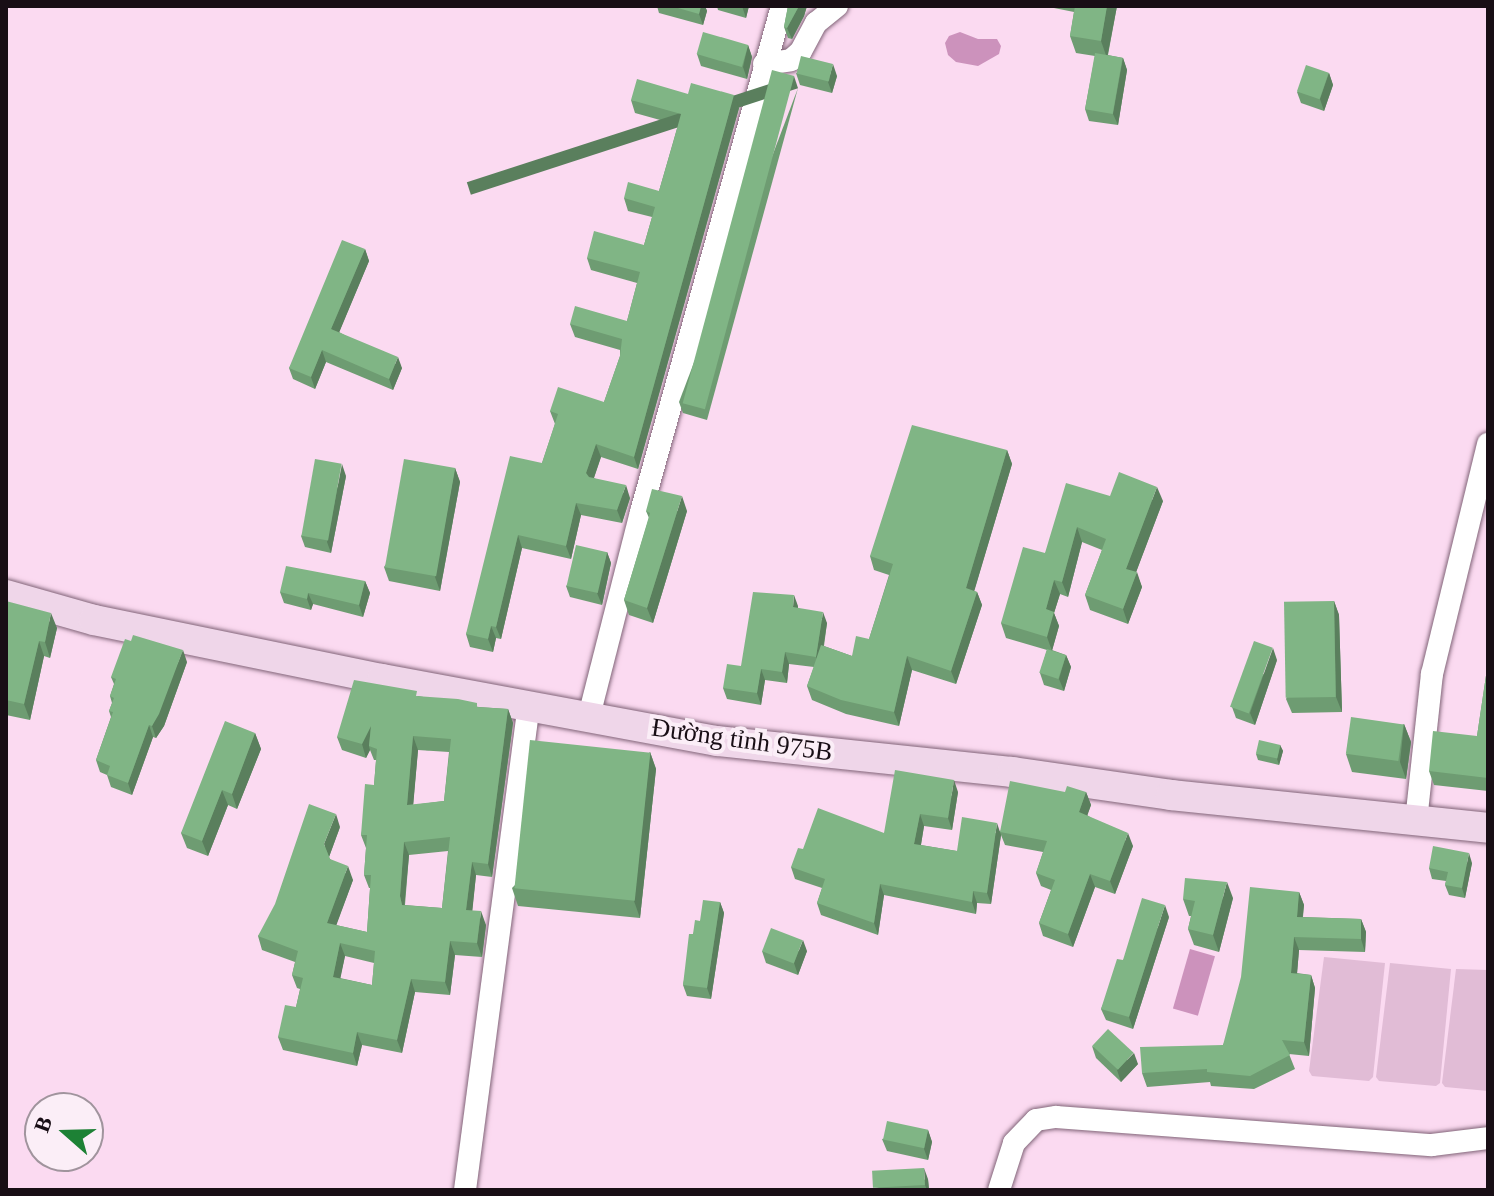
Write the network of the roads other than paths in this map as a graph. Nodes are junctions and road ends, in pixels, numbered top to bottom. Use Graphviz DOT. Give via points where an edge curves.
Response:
graph roads {
  1 [pos="782,6"];
  2 [pos="837,6"];
  3 [pos="764,64"];
  4 [pos="1488,444"];
  5 [pos="6,595"];
  6 [pos="529,707"];
  7 [pos="589,716"];
  8 [pos="1416,821"];
  9 [pos="1488,828"];
  10 [pos="1488,1138"];
  11 [pos="465,1190"];
  12 [pos="999,1190"];
  1 -- 3 [label="street"];
  2 -- 3 [label="street" via="816,23 791,60"];
  3 -- 7 [label="street"];
  4 -- 8 [label="street" via="1432,674"];
  5 -- 6 [label="main road, Đường tỉnh 975B" via="94,620"];
  6 -- 7 [label="main road, Đường tỉnh 975B"];
  6 -- 11 [label="street"];
  7 -- 8 [label="main road, Đường tỉnh 975B" via="717,741"];
  8 -- 9 [label="main road, Đường tỉnh 975B"];
  10 -- 12 [label="street" via="1432,1145 1056,1117 1036,1120 1014,1143"];
}
